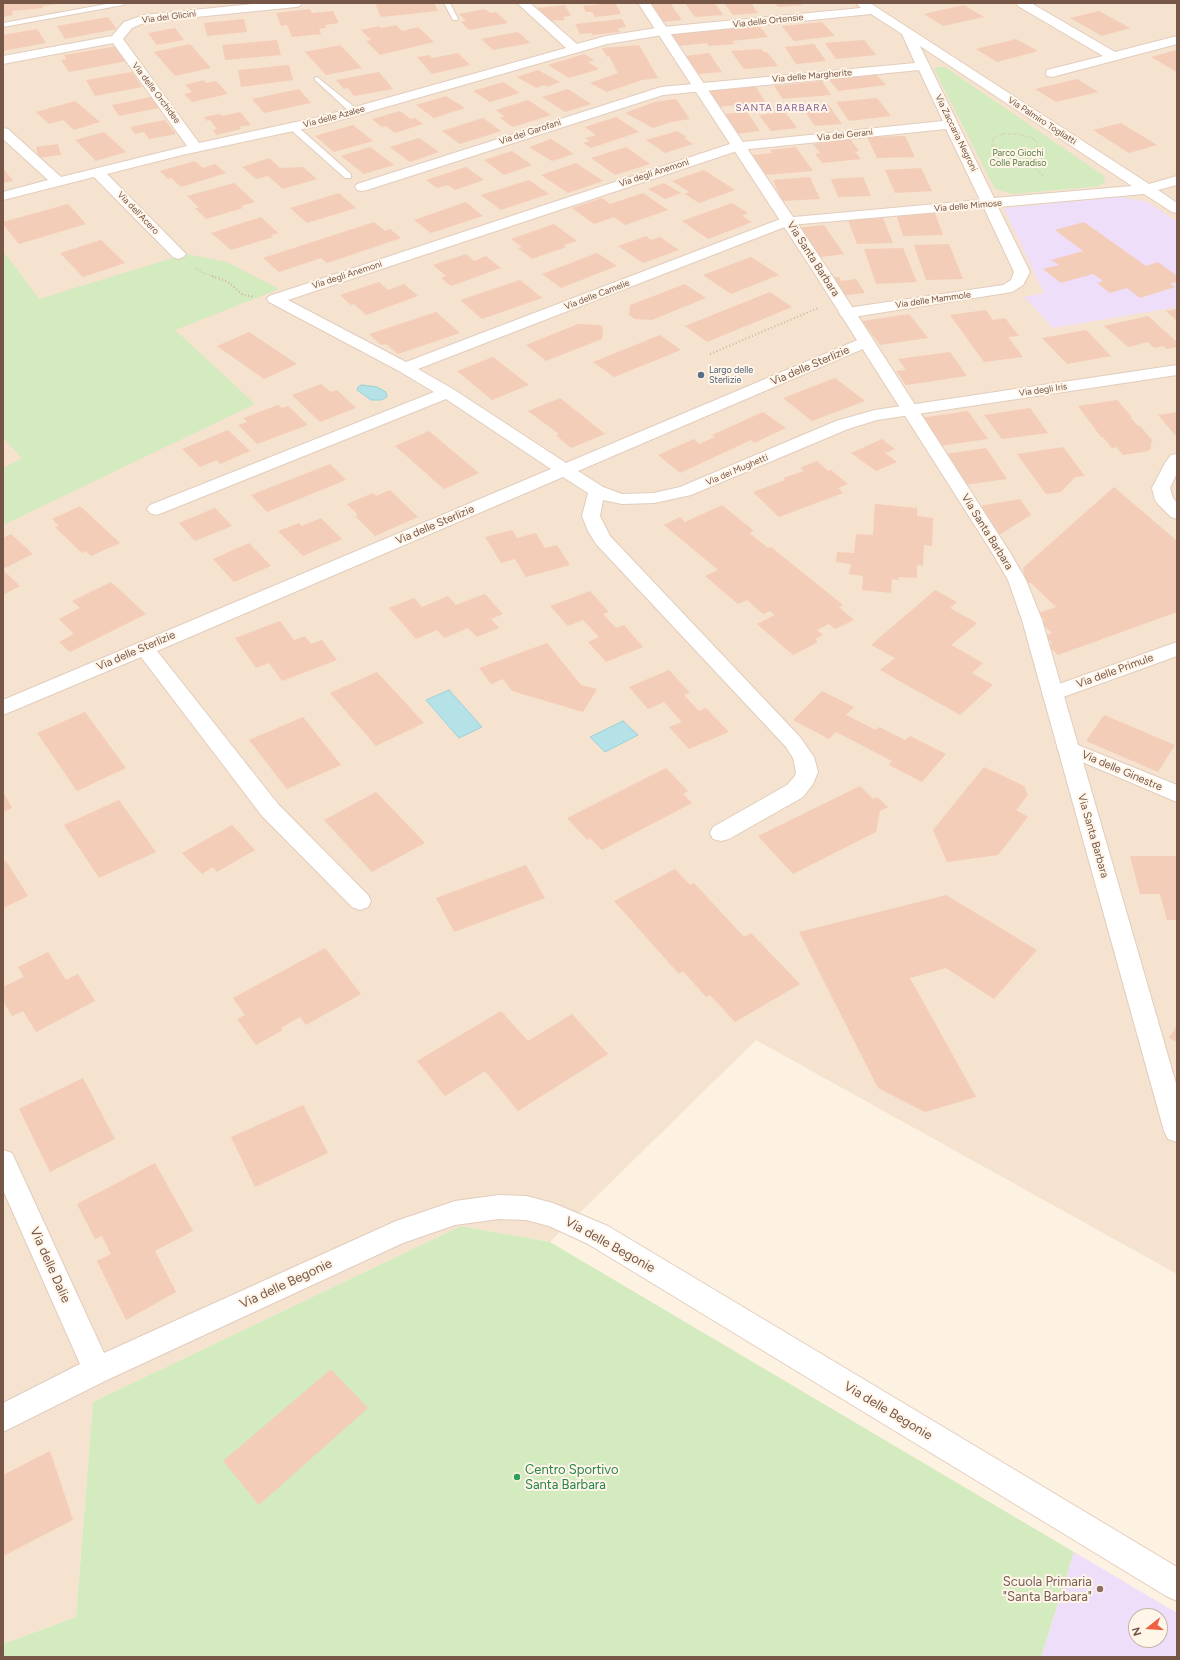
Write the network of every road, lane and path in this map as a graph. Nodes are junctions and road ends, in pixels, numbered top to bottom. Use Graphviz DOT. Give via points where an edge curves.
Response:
graph roads {
  1 [pos="123,3"];
  2 [pos="296,3"];
  3 [pos="447,3"];
  4 [pos="523,3"];
  5 [pos="644,3"];
  6 [pos="1022,3"];
  7 [pos="868,7"];
  8 [pos="455,19"];
  9 [pos="3,25"];
  10 [pos="663,31"];
  11 [pos="907,32"];
  12 [pos="116,39"];
  13 [pos="1177,40"];
  14 [pos="574,48"];
  15 [pos="1114,57"];
  16 [pos="3,60"];
  17 [pos="923,66"];
  18 [pos="1052,73"];
  19 [pos="317,79"];
  20 [pos="700,86"];
  21 [pos="355,112"];
  22 [pos="951,124"];
  23 [pos="294,128"];
  24 [pos="3,132"];
  25 [pos="738,146"];
  26 [pos="196,148"];
  27 [pos="1024,155"];
  28 [pos="97,172"];
  29 [pos="348,176"];
  30 [pos="1044,178"];
  31 [pos="1177,180"];
  32 [pos="58,182"];
  33 [pos="362,187"];
  34 [pos="1147,190"];
  35 [pos="3,196"];
  36 [pos="990,204"];
  37 [pos="1177,209"];
  38 [pos="788,221"];
  39 [pos="178,254"];
  40 [pos="1018,282"];
  41 [pos="275,299"];
  42 [pos="843,306"];
  43 [pos="866,342"];
  44 [pos="710,354"];
  45 [pos="405,368"];
  46 [pos="1177,370"];
  47 [pos="447,393"];
  48 [pos="910,409"];
  49 [pos="1177,460"];
  50 [pos="566,470"];
  51 [pos="597,491"];
  52 [pos="156,509"];
  53 [pos="1177,513"];
  54 [pos="144,648"];
  55 [pos="1177,649"];
  56 [pos="1052,694"];
  57 [pos="3,708"];
  58 [pos="1068,748"];
  59 [pos="1177,794"];
  60 [pos="721,833"];
  61 [pos="360,901"];
  62 [pos="1177,1131"];
  63 [pos="3,1161"];
  64 [pos="96,1370"];
  65 [pos="3,1418"];
  66 [pos="1177,1585"];
  1 -- 9 [label="lane"];
  2 -- 12 [label="street, Via dei Glicini" via="144,19 128,25"];
  3 -- 8 [label="lane"];
  4 -- 14 [label="street"];
  5 -- 10 [label="street, Via Santa Barbara"];
  6 -- 15 [label="street"];
  7 -- 10 [label="street, Via delle Ortensie"];
  7 -- 11 [label="street"];
  10 -- 14 [label="street, Via delle Azalee"];
  10 -- 20 [label="street, Via Santa Barbara"];
  11 -- 17 [label="street, Via Zaccaria Negroni"];
  11 -- 34 [label="street, Via Palmiro Togliatti"];
  12 -- 16 [label="street"];
  12 -- 26 [label="street, Via delle Orchidee"];
  13 -- 15 [label="street"];
  14 -- 21 [label="street, Via delle Azalee"];
  15 -- 18 [label="street"];
  17 -- 20 [label="street, Via delle Margherite"];
  17 -- 22 [label="street, Via Zaccaria Negroni"];
  19 -- 21 [label="lane"];
  20 -- 25 [label="street, Via Santa Barbara"];
  20 -- 33 [label="street, Via dei Garofani" via="643,96"];
  21 -- 23 [label="street, Via delle Azalee"];
  22 -- 25 [label="street, Via dei Gerani"];
  22 -- 36 [label="street, Via Zaccaria Negroni"];
  23 -- 26 [label="street, Via delle Azalee"];
  23 -- 29 [label="lane"];
  24 -- 32 [label="street"];
  25 -- 38 [label="street, Via Santa Barbara"];
  25 -- 41 [label="street, Via degli Anemoni"];
  26 -- 28 [label="street, Via delle Azalee"];
  27 -- 27 [label="path" via="1001,151 996,148 993,138 1004,134 1032,138 1038,148"];
  27 -- 30 [label="path"];
  28 -- 32 [label="street, Via delle Azalee"];
  28 -- 39 [label="street, Via dell'Acero"];
  31 -- 34 [label="street, Via delle Mimose"];
  32 -- 35 [label="street, Via delle Azalee"];
  34 -- 36 [label="street, Via delle Mimose"];
  34 -- 37 [label="street, Via Palmiro Togliatti"];
  36 -- 38 [label="street, Via delle Mimose"];
  36 -- 40 [label="street, Via Zaccaria Negroni" via="1021,268 1021,278"];
  38 -- 42 [label="street, Via Santa Barbara"];
  38 -- 45 [label="street, Via delle Camelie"];
  39 -- 41 [label="path" via="203,273 228,282 243,295"];
  40 -- 42 [label="street, Via delle Mammole" via="997,291"];
  41 -- 45 [label="street"];
  42 -- 43 [label="street, Via Santa Barbara"];
  42 -- 44 [label="path"];
  43 -- 48 [label="street, Via Santa Barbara"];
  43 -- 50 [label="street, Via delle Sterlizie"];
  45 -- 47 [label="street"];
  46 -- 48 [label="street, Via degli Iris"];
  47 -- 50 [label="street"];
  47 -- 52 [label="street"];
  48 -- 51 [label="street, Via dei Mughetti" via="842,425 674,494 632,499 616,498"];
  48 -- 56 [label="street, Via Santa Barbara" via="1014,576 1031,615"];
  49 -- 53 [label="street" via="1161,488 1164,500"];
  50 -- 51 [label="street, Via dei Mughetti"];
  50 -- 54 [label="street, Via delle Sterlizie"];
  51 -- 60 [label="street" via="592,516 603,540 793,742 803,757 807,772 805,779 795,791"];
  54 -- 57 [label="street, Via delle Sterlizie"];
  54 -- 61 [label="street" via="270,810"];
  55 -- 56 [label="street, Via delle Primule"];
  56 -- 58 [label="street, Via Santa Barbara"];
  58 -- 59 [label="street, Via delle Ginestre"];
  58 -- 62 [label="street, Via Santa Barbara"];
  63 -- 64 [label="street, Via delle Dalie"];
  64 -- 65 [label="street, Via delle Begonie"];
  64 -- 66 [label="street, Via delle Begonie" via="411,1227 477,1209 526,1208 553,1215 598,1235"];
}
